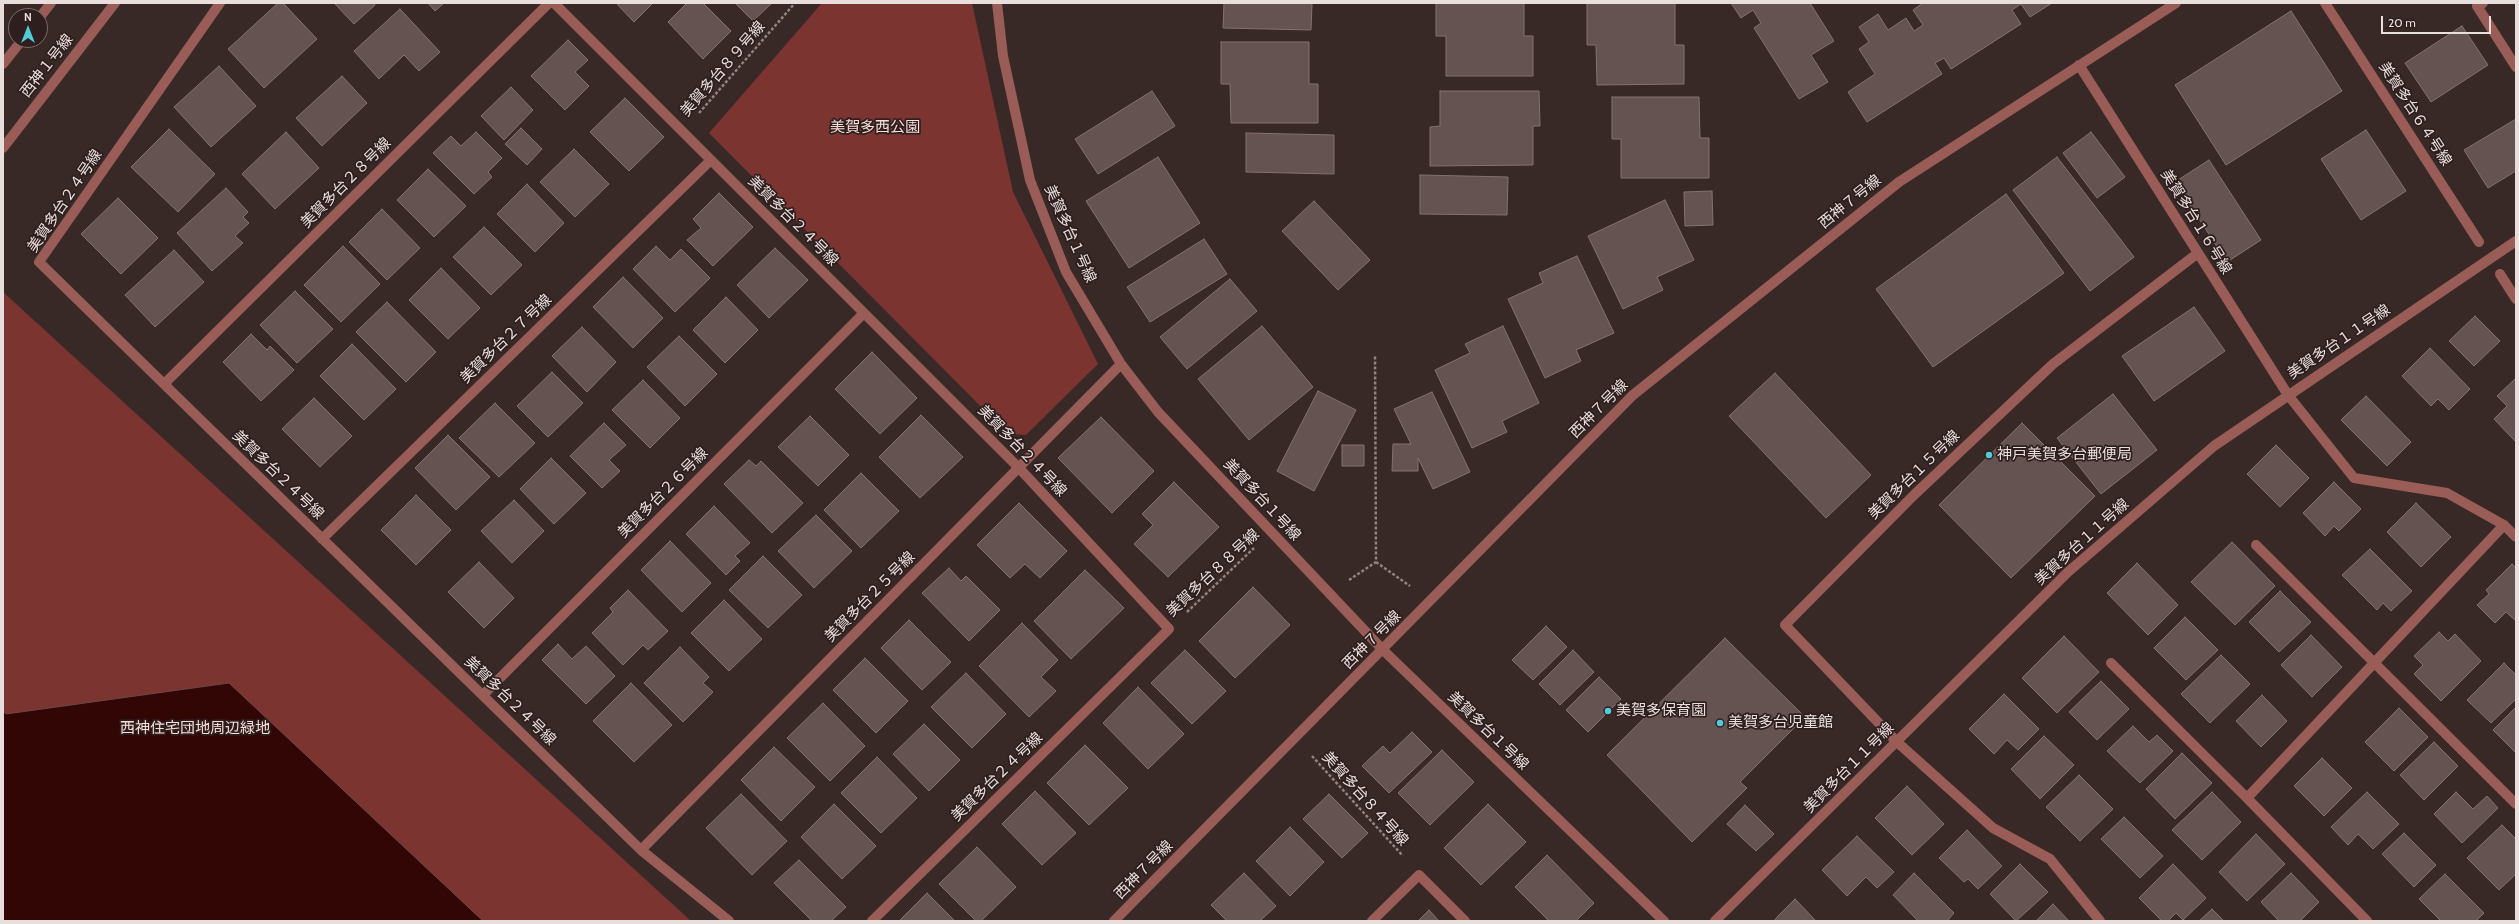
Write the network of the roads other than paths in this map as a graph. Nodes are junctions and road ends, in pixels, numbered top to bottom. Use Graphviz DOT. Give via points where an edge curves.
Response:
graph roads {
  1 [pos="115,3"];
  2 [pos="220,3"];
  3 [pos="549,3"];
  4 [pos="554,3"];
  5 [pos="997,3"];
  6 [pos="2176,3"];
  7 [pos="2325,3"];
  8 [pos="2483,3"];
  9 [pos="16,48"];
  10 [pos="3,64"];
  11 [pos="2079,65"];
  12 [pos="2516,67"];
  13 [pos="3,148"];
  14 [pos="711,160"];
  15 [pos="2479,242"];
  16 [pos="2516,242"];
  17 [pos="2198,253"];
  18 [pos="2500,274"];
  19 [pos="2516,299"];
  20 [pos="864,313"];
  21 [pos="1121,364"];
  22 [pos="164,384"];
  23 [pos="2288,395"];
  24 [pos="1019,468"];
  25 [pos="2504,525"];
  26 [pos="2516,537"];
  27 [pos="322,539"];
  28 [pos="2256,545"];
  29 [pos="1383,650"];
  30 [pos="2111,662"];
  31 [pos="2374,664"];
  32 [pos="483,695"];
  33 [pos="1897,742"];
  34 [pos="2247,798"];
  35 [pos="2516,804"];
  36 [pos="641,850"];
  37 [pos="729,921"];
  38 [pos="872,921"];
  39 [pos="1114,921"];
  40 [pos="1372,921"];
  41 [pos="1465,921"];
  42 [pos="1664,921"];
  43 [pos="1715,921"];
  44 [pos="2100,921"];
  45 [pos="2367,921"];
  1 -- 13 [label="street, 西神１号線"];
  2 -- 22 [label="street, 美賀多台２４号線" via="39,262"];
  3 -- 22 [label="street, 美賀多台２８号線"];
  4 -- 14 [label="street, 美賀多台２４号線"];
  5 -- 21 [label="street, 美賀多台１号線" via="1003,56 1030,180 1066,272"];
  6 -- 11 [label="street, 西神７号線"];
  7 -- 15 [label="street, 美賀多台６４号線"];
  8 -- 12 [label="street" via="2477,6"];
  9 -- 10 [label="street"];
  11 -- 17 [label="street, 美賀多台１６号線"];
  11 -- 29 [label="street, 西神７号線" via="1899,182 1633,395"];
  14 -- 20 [label="street, 美賀多台２４号線"];
  14 -- 27 [label="street, 美賀多台２７号線"];
  16 -- 23 [label="street, 美賀多台１１号線"];
  17 -- 23 [label="street, 美賀多台１６号線"];
  17 -- 33 [label="street, 美賀多台１５号線" via="2053,364 1915,494 1785,626"];
  18 -- 19 [label="street"];
  20 -- 24 [label="street, 美賀多台２４号線"];
  20 -- 32 [label="street, 美賀多台２６号線"];
  21 -- 24 [label="street, 美賀多台２５号線"];
  21 -- 29 [label="street, 美賀多台１号線" via="1158,412"];
  22 -- 27 [label="street, 美賀多台２４号線"];
  23 -- 25 [label="street, 美賀多台１６号線" via="2354,478 2447,493"];
  23 -- 33 [label="street, 美賀多台１１号線" via="2214,446 2068,572"];
  24 -- 36 [label="street, 美賀多台２５号線"];
  24 -- 38 [label="street, 美賀多台２４号線" via="1169,629"];
  25 -- 26 [label="street, 美賀多台１６号線"];
  25 -- 31 [label="street"];
  27 -- 32 [label="street, 美賀多台２４号線"];
  28 -- 31 [label="street"];
  29 -- 39 [label="street, 西神７号線"];
  29 -- 42 [label="street, 美賀多台１号線"];
  30 -- 34 [label="street"];
  31 -- 34 [label="street"];
  31 -- 35 [label="street"];
  32 -- 36 [label="street, 美賀多台２４号線"];
  33 -- 43 [label="street, 美賀多台１１号線"];
  33 -- 44 [label="street" via="1993,828 2050,859"];
  34 -- 45 [label="street"];
  36 -- 37 [label="street, 美賀多台２４号線"];
  40 -- 41 [label="street" via="1419,874"];
}
